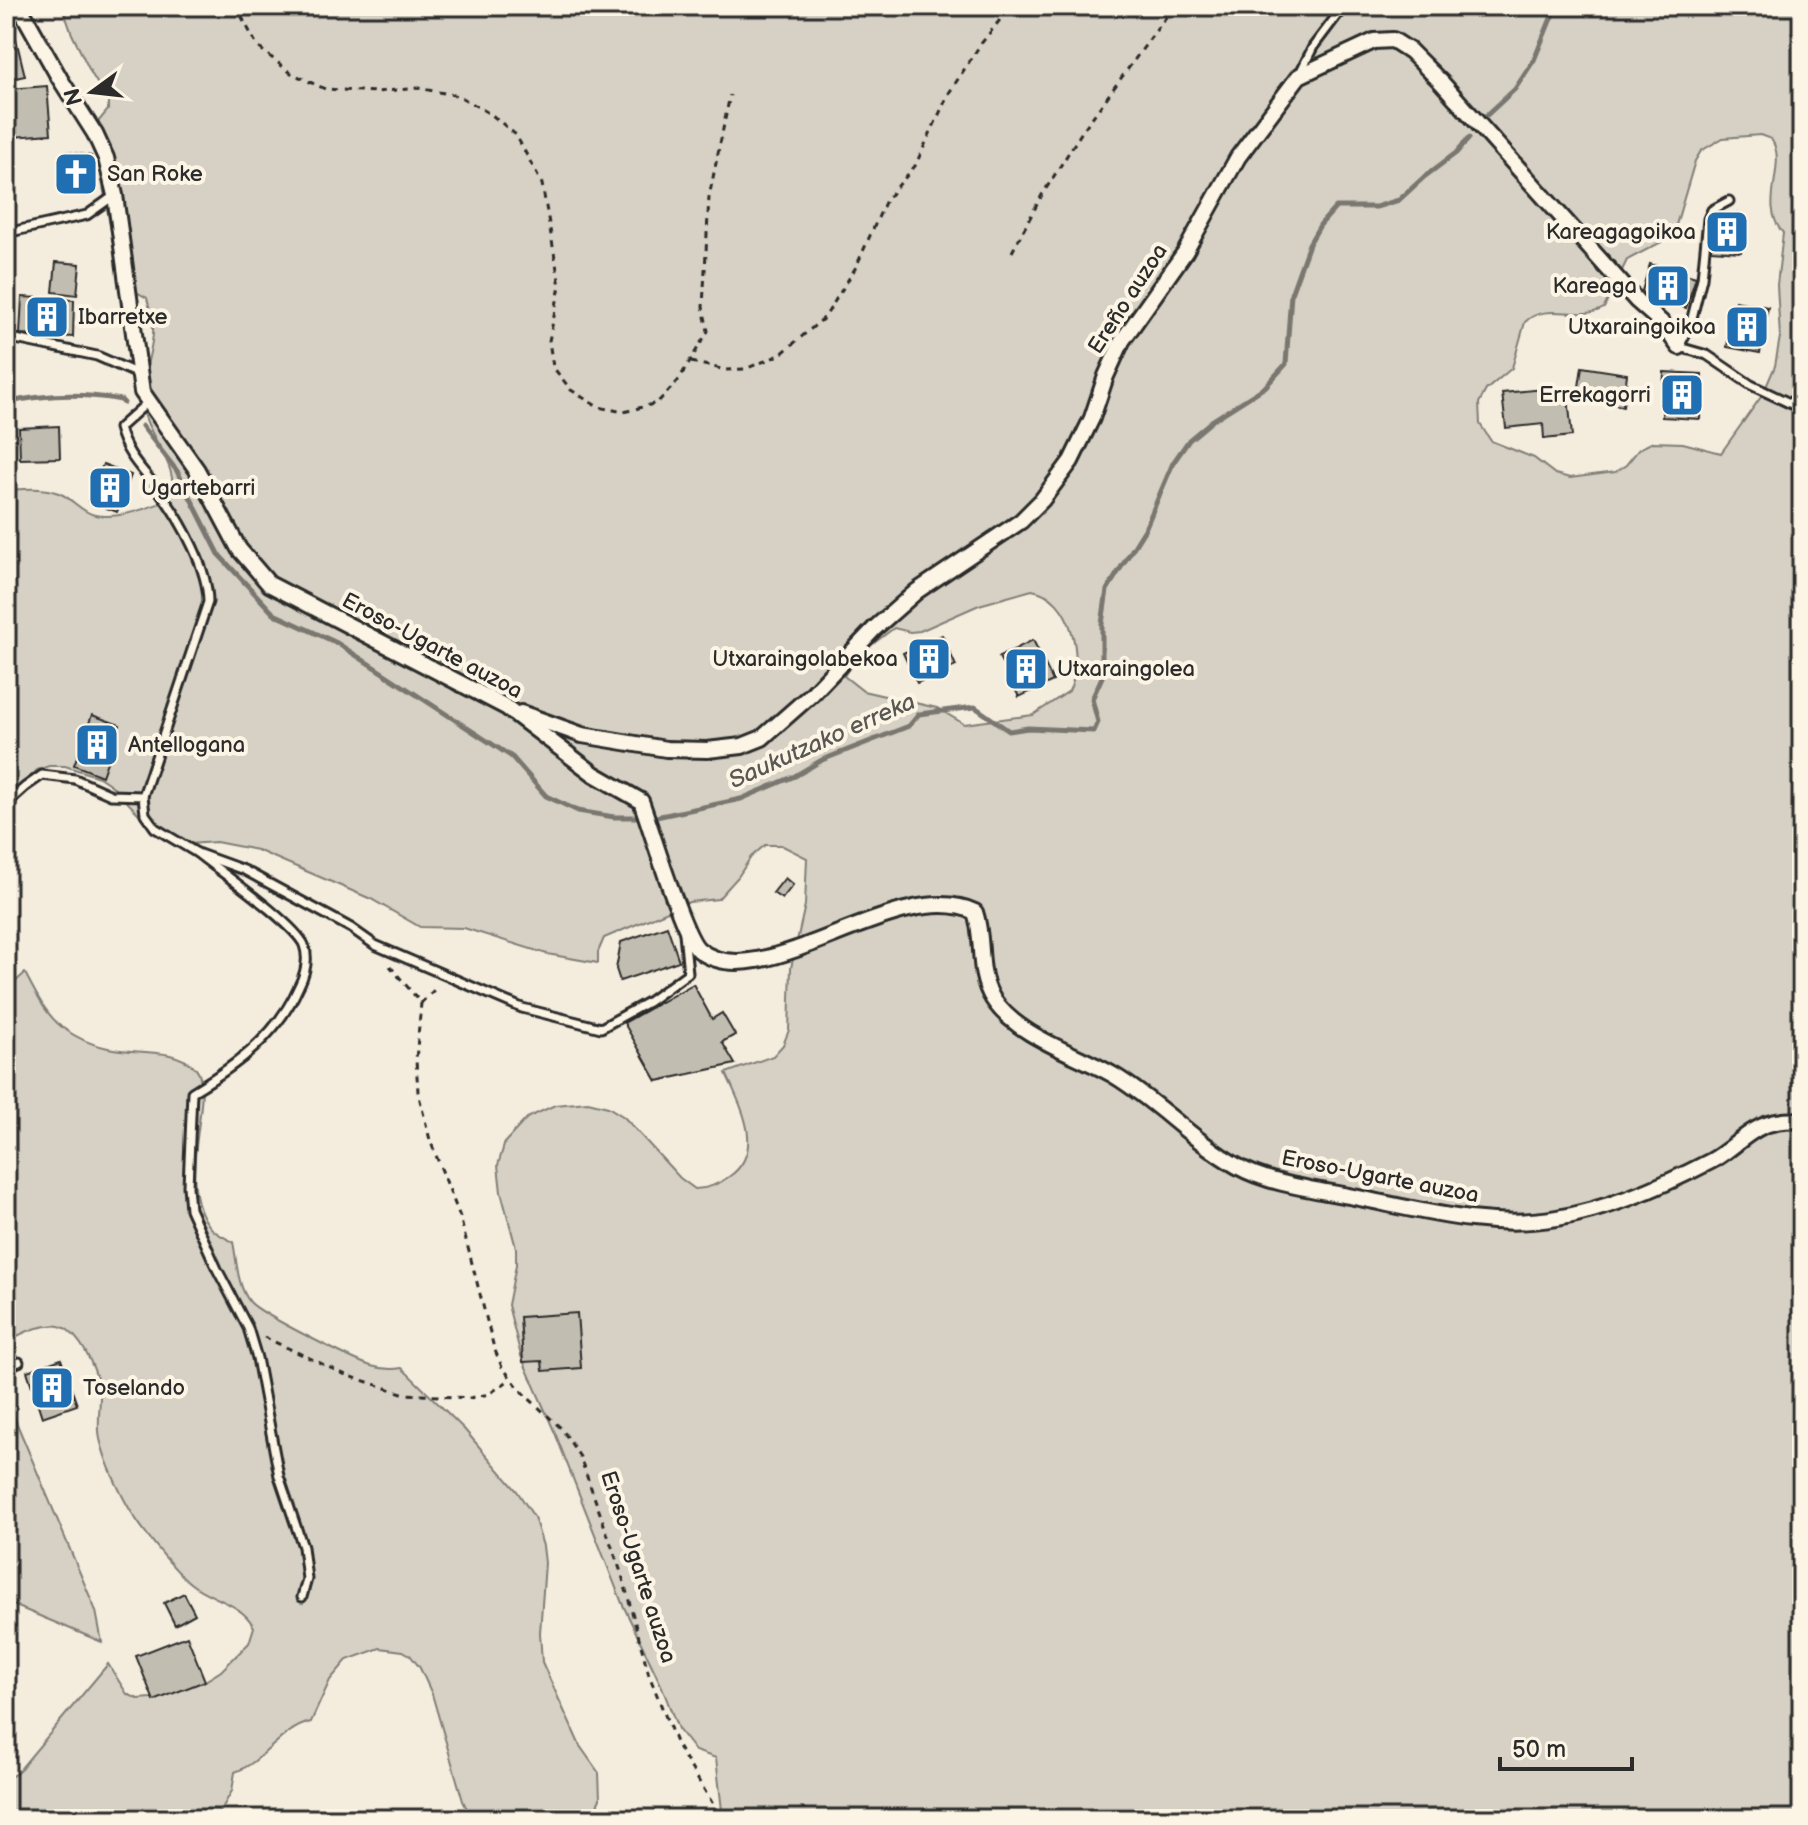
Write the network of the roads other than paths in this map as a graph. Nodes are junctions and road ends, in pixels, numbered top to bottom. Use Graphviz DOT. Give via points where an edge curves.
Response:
graph roads {
  1 [pos="19,6"];
  2 [pos="1344,6"];
  3 [pos="1299,76"];
  4 [pos="115,195"];
  5 [pos="1729,201"];
  6 [pos="6,229"];
  7 [pos="6,337"];
  8 [pos="1679,347"];
  9 [pos="138,374"];
  10 [pos="148,402"];
  11 [pos="1802,409"];
  12 [pos="506,707"];
  13 [pos="143,796"];
  14 [pos="6,804"];
  15 [pos="197,853"];
  16 [pos="684,926"];
  17 [pos="1802,1120"];
  18 [pos="19,1362"];
  19 [pos="6,1367"];
  20 [pos="302,1597"];
  1 -- 4 [label="street, Eroso-Ugarte auzoa" via="95,134"];
  2 -- 3 [label="lane"];
  3 -- 8 [label="street, Ereño auzoa" via="1374,41 1393,40 1410,51"];
  3 -- 12 [label="street, Ereño auzoa" via="1238,157 1185,252 1122,341 1071,461 1042,500 1021,521 917,591 762,738 742,746 666,749 582,735"];
  4 -- 6 [label="lane" via="87,215"];
  4 -- 9 [label="street, Eroso-Ugarte auzoa"];
  5 -- 8 [label="lane" via="1712,210 1708,219 1702,278"];
  7 -- 9 [label="lane" via="97,356"];
  8 -- 11 [label="lane" via="1707,355 1751,385"];
  9 -- 10 [label="street, Eroso-Ugarte auzoa"];
  10 -- 12 [label="street, Eroso-Ugarte auzoa" via="197,470 239,549 269,584"];
  10 -- 13 [label="lane" via="119,428 124,449 164,496 192,546 208,586 208,602"];
  12 -- 16 [label="street, Eroso-Ugarte auzoa" via="594,774 641,801"];
  13 -- 14 [label="lane" via="111,795 75,779 42,775"];
  13 -- 15 [label="lane, Eroso-Ugarte auzoa" via="145,814 155,828"];
  15 -- 16 [label="lane, Eroso-Ugarte auzoa" via="244,870 370,941 451,978 522,1008 601,1028 688,973"];
  15 -- 20 [label="lane, Eroso-Ugarte auzoa" via="288,925 304,945 306,970 291,1005 262,1042 192,1092 188,1186 190,1209 257,1358 279,1476 303,1547 307,1579"];
  16 -- 17 [label="street, Eroso-Ugarte auzoa" via="698,949 720,960 761,961 867,921 921,907 960,905 975,912 980,925 984,981 994,1002 1028,1032 1115,1076 1238,1167 1293,1185 1449,1216 1506,1223 1595,1209 1684,1175 1770,1123"];
  18 -- 19 [label="lane"];
}
